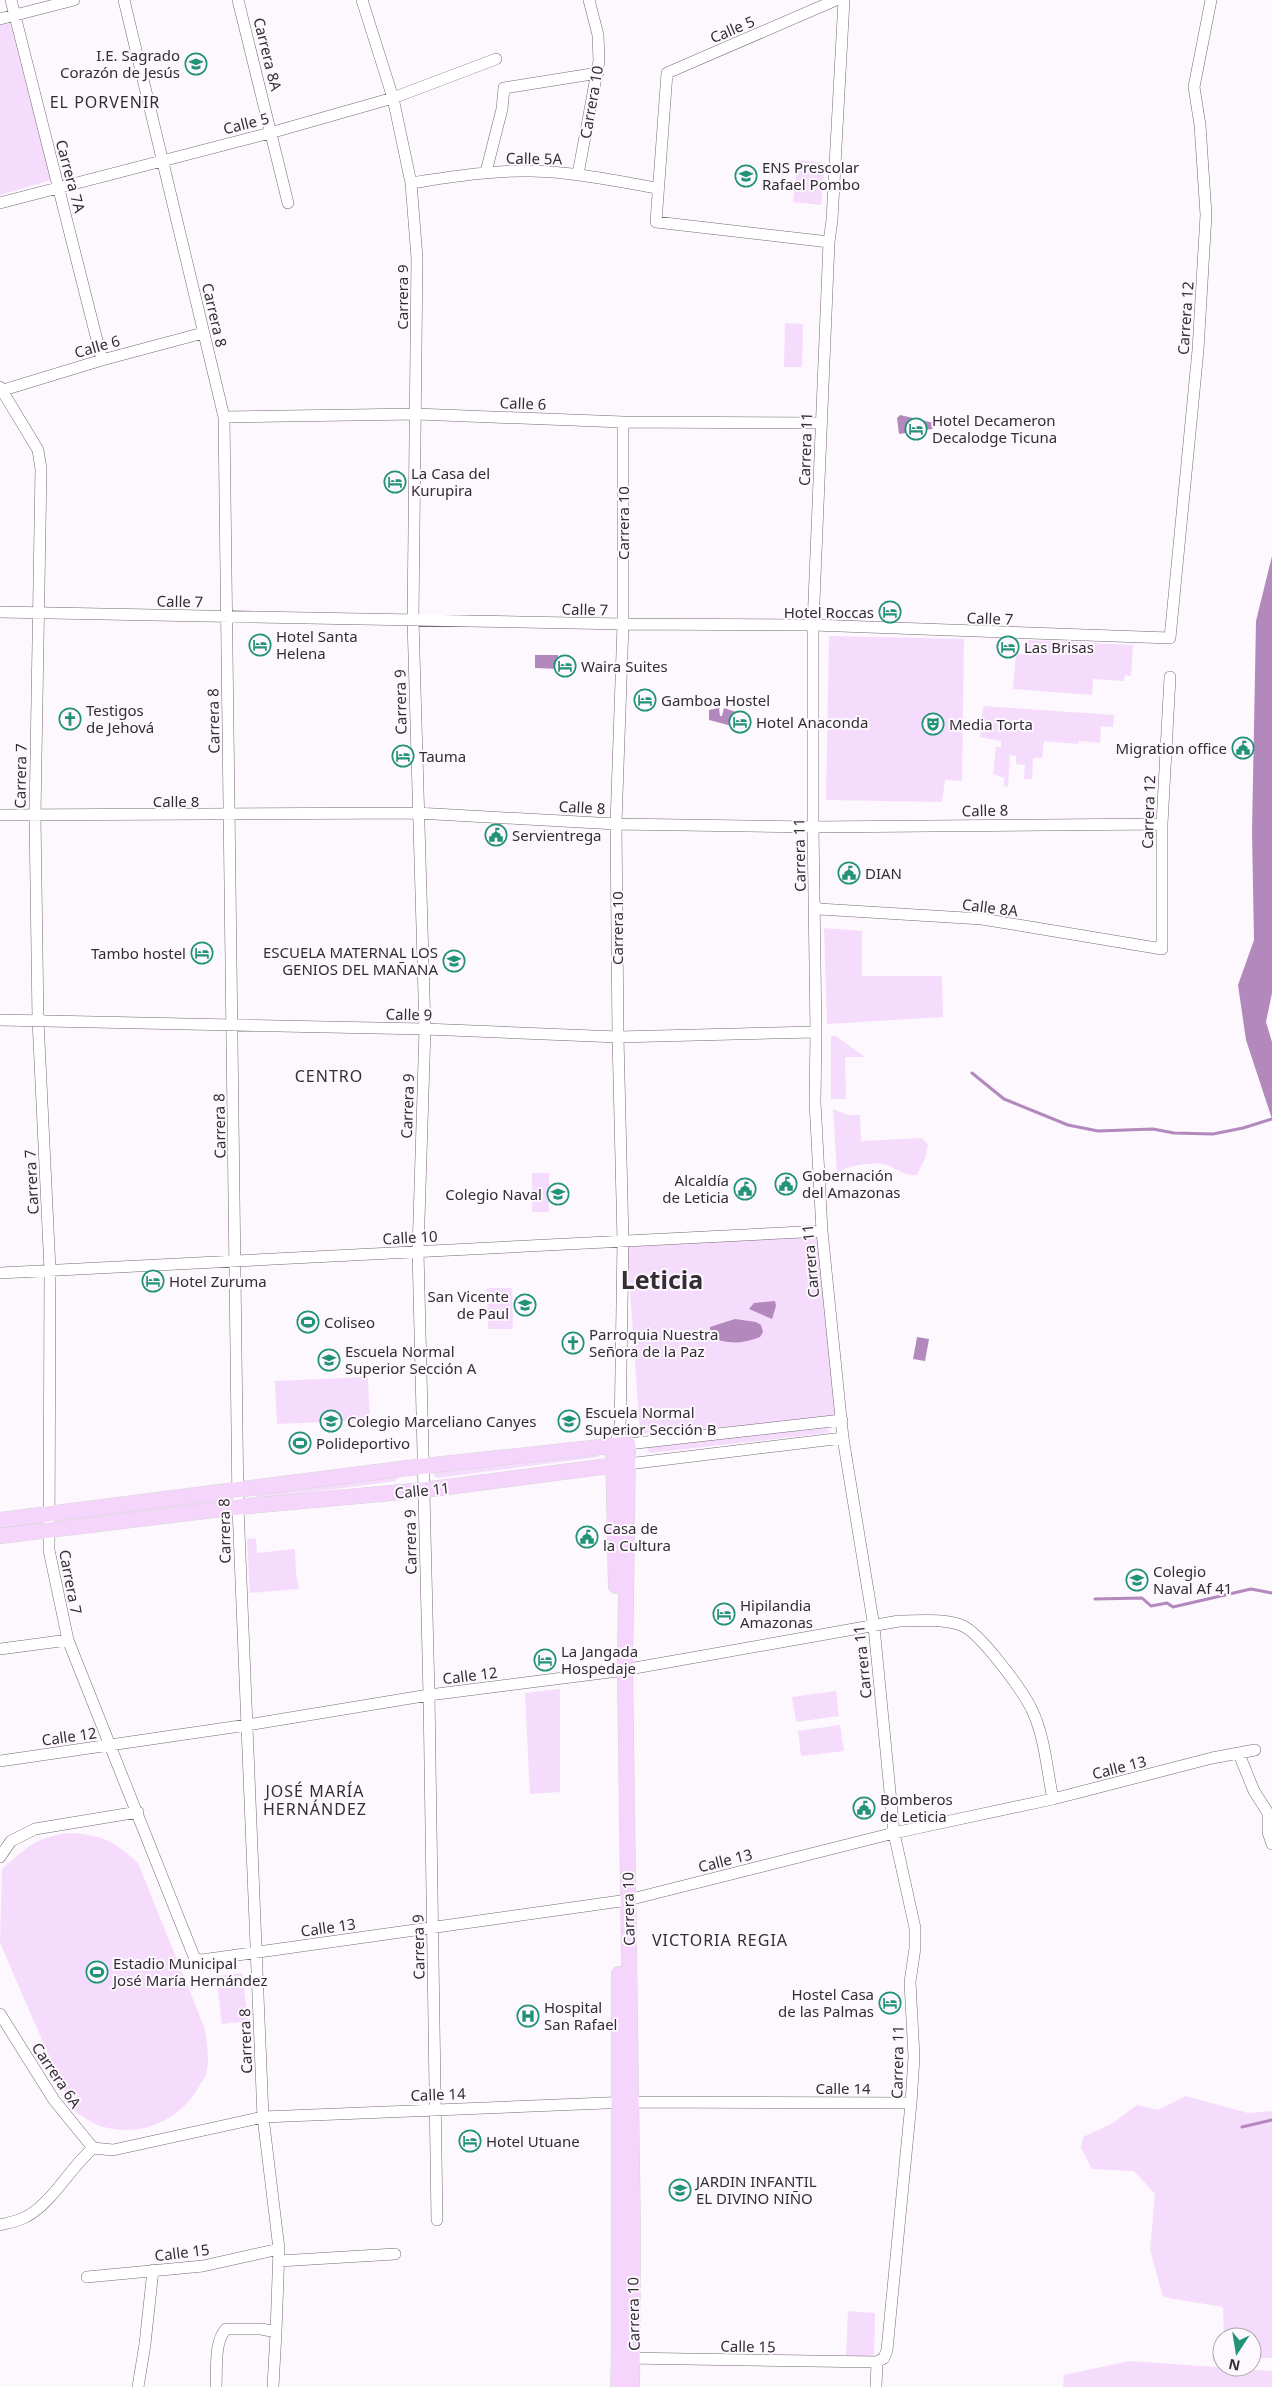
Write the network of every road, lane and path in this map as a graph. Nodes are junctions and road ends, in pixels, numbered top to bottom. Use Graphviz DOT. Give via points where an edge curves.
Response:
graph roads {
  1 [pos="11,0"];
  2 [pos="74,0"];
  3 [pos="124,0"];
  4 [pos="238,0"];
  5 [pos="362,0"];
  6 [pos="589,0"];
  7 [pos="836,0"];
  8 [pos="844,0"];
  9 [pos="1210,0"];
  10 [pos="15,15"];
  11 [pos="0,19"];
  12 [pos="496,59"];
  13 [pos="598,73"];
  14 [pos="393,98"];
  15 [pos="270,133"];
  16 [pos="163,159"];
  17 [pos="486,172"];
  18 [pos="578,174"];
  19 [pos="411,183"];
  20 [pos="58,186"];
  21 [pos="657,188"];
  22 [pos="0,203"];
  23 [pos="288,203"];
  24 [pos="829,242"];
  25 [pos="203,333"];
  26 [pos="102,360"];
  27 [pos="1,390"];
  28 [pos="416,414"];
  29 [pos="224,417"];
  30 [pos="623,422"];
  31 [pos="821,423"];
  32 [pos="0,612"];
  33 [pos="38,613"];
  34 [pos="227,616"];
  35 [pos="413,620"];
  36 [pos="623,624"];
  37 [pos="813,625"];
  38 [pos="1170,638"];
  39 [pos="1170,677"];
  40 [pos="417,811"];
  41 [pos="0,815"];
  42 [pos="35,816"];
  43 [pos="230,816"];
  44 [pos="616,823"];
  45 [pos="1162,824"];
  46 [pos="813,825"];
  47 [pos="815,906"];
  48 [pos="1162,949"];
  49 [pos="0,1020"];
  50 [pos="38,1020"];
  51 [pos="232,1026"];
  52 [pos="425,1029"];
  53 [pos="816,1032"];
  54 [pos="618,1037"];
  55 [pos="822,1231"];
  56 [pos="623,1241"];
  57 [pos="418,1251"];
  58 [pos="235,1261"];
  59 [pos="50,1270"];
  60 [pos="0,1273"];
  61 [pos="842,1420"];
  62 [pos="844,1438"];
  63 [pos="621,1442"];
  64 [pos="621,1464"];
  65 [pos="424,1466"];
  66 [pos="238,1490"];
  67 [pos="424,1490"];
  68 [pos="238,1507"];
  69 [pos="49,1514"];
  70 [pos="0,1520"];
  71 [pos="47,1531"];
  72 [pos="0,1536"];
  73 [pos="874,1627"];
  74 [pos="68,1640"];
  75 [pos="0,1649"];
  76 [pos="621,1670"];
  77 [pos="429,1696"];
  78 [pos="247,1725"];
  79 [pos="111,1745"];
  80 [pos="1255,1750"];
  81 [pos="1239,1754"];
  82 [pos="0,1761"];
  83 [pos="1052,1799"];
  84 [pos="138,1812"];
  85 [pos="894,1833"];
  86 [pos="1272,1844"];
  87 [pos="0,1857"];
  88 [pos="624,1900"];
  89 [pos="433,1927"];
  90 [pos="256,1953"];
  91 [pos="195,1959"];
  92 [pos="0,2014"];
  93 [pos="623,2103"];
  94 [pos="911,2104"];
  95 [pos="435,2109"];
  96 [pos="263,2117"];
  97 [pos="93,2148"];
  98 [pos="437,2220"];
  99 [pos="0,2225"];
  100 [pos="279,2249"];
  101 [pos="395,2254"];
  102 [pos="279,2261"];
  103 [pos="153,2270"];
  104 [pos="87,2277"];
  105 [pos="276,2332"];
  106 [pos="627,2359"];
  107 [pos="877,2362"];
  108 [pos="138,2387"];
  109 [pos="216,2387"];
  110 [pos="274,2387"];
  111 [pos="618,2387"];
  112 [pos="632,2387"];
  113 [pos="876,2387"];
  1 -- 10 [label="street, Carrera 7A"];
  2 -- 10 [label="street"];
  3 -- 16 [label="street, Carrera 8"];
  4 -- 15 [label="street, Carrera 8A"];
  5 -- 14 [label="street, Carrera 9"];
  6 -- 13 [label="street, Carrera 10" via="598,35"];
  7 -- 21 [label="street, Calle 5" via="667,73"];
  8 -- 24 [label="street, Carrera 11"];
  9 -- 38 [label="street, Carrera 12" via="1194,87 1206,215 1198,350"];
  10 -- 11 [label="street"];
  10 -- 20 [label="street, Carrera 7A"];
  12 -- 14 [label="street, Calle 5"];
  13 -- 17 [label="street" via="504,88"];
  13 -- 18 [label="street, Carrera 10"];
  14 -- 15 [label="street, Calle 5"];
  14 -- 19 [label="street, Carrera 9"];
  15 -- 16 [label="street, Calle 5"];
  15 -- 23 [label="street, Carrera 8A"];
  16 -- 20 [label="street, Calle 5"];
  16 -- 25 [label="street, Carrera 8"];
  17 -- 18 [label="street, Calle 5A"];
  17 -- 19 [label="street, Calle 5A"];
  18 -- 21 [label="street, Calle 5A"];
  19 -- 28 [label="street, Carrera 9" via="417,258"];
  20 -- 22 [label="street, Calle 5"];
  20 -- 26 [label="street, Carrera 7A"];
  21 -- 24 [label="street" via="656,222"];
  24 -- 31 [label="street, Carrera 11"];
  25 -- 26 [label="street, Calle 6"];
  25 -- 29 [label="street, Carrera 8"];
  26 -- 27 [label="street, Calle 6"];
  27 -- 33 [label="street, Carrera 7" via="38,450 41,468"];
  28 -- 29 [label="street, Calle 6"];
  28 -- 30 [label="street, Calle 6"];
  28 -- 35 [label="street, Carrera 9"];
  29 -- 34 [label="street, Carrera 8"];
  30 -- 31 [label="street, Calle 6"];
  30 -- 36 [label="street, Carrera 10"];
  31 -- 37 [label="street, Carrera 11"];
  32 -- 33 [label="street, Calle 7"];
  33 -- 34 [label="street, Calle 7"];
  33 -- 42 [label="street, Carrera 7"];
  34 -- 35 [label="street, Calle 7"];
  34 -- 43 [label="street, Carrera 8"];
  35 -- 36 [label="street, Calle 7"];
  35 -- 40 [label="street, Carrera 9"];
  36 -- 37 [label="street, Calle 7"];
  36 -- 44 [label="street, Carrera 10"];
  37 -- 38 [label="street, Calle 7"];
  37 -- 46 [label="street, Carrera 11"];
  39 -- 45 [label="street, Carrera 12"];
  40 -- 43 [label="street, Calle 8"];
  40 -- 44 [label="street, Calle 8"];
  40 -- 52 [label="street, Carrera 9"];
  41 -- 42 [label="street, Calle 8"];
  42 -- 43 [label="street, Calle 8"];
  42 -- 50 [label="street, Carrera 7"];
  43 -- 51 [label="street, Carrera 8"];
  44 -- 46 [label="street, Calle 8"];
  44 -- 54 [label="street, Carrera 10"];
  45 -- 46 [label="street, Calle 8"];
  45 -- 48 [label="street, Carrera 12"];
  46 -- 47 [label="street, Carrera 11"];
  47 -- 48 [label="street, Calle 8A" via="819,909 982,920"];
  47 -- 53 [label="street, Carrera 11"];
  49 -- 50 [label="street, Calle 9"];
  50 -- 51 [label="street, Calle 9"];
  50 -- 59 [label="street, Carrera 7"];
  51 -- 52 [label="street, Calle 9"];
  51 -- 58 [label="street, Carrera 8"];
  52 -- 54 [label="street, Calle 9"];
  52 -- 57 [label="street, Carrera 9"];
  53 -- 54 [label="street, Calle 9"];
  53 -- 55 [label="street, Carrera 11" via="815,1102"];
  54 -- 56 [label="street, Carrera 10"];
  55 -- 56 [label="street, Calle 10"];
  55 -- 61 [label="street, Carrera 11"];
  56 -- 57 [label="street, Calle 10"];
  56 -- 63 [label="street, Carrera 10"];
  57 -- 58 [label="street, Calle 10"];
  57 -- 65 [label="street, Carrera 9"];
  58 -- 59 [label="street, Calle 10"];
  58 -- 66 [label="street, Carrera 8"];
  59 -- 60 [label="street, Calle 10"];
  59 -- 69 [label="street, Carrera 7"];
  61 -- 62 [label="street, Carrera 11"];
  61 -- 63 [label="street, Calle 11"];
  62 -- 64 [label="street, Calle 11"];
  62 -- 73 [label="street, Carrera 11"];
  63 -- 64 [label="main road, Carrera 10"];
  63 -- 65 [label="main road, Calle 11"];
  64 -- 67 [label="main road, Calle 11"];
  64 -- 76 [label="main road, Carrera 10"];
  65 -- 66 [label="main road, Calle 11"];
  65 -- 67 [label="street, Carrera 9"];
  66 -- 68 [label="street, Carrera 8"];
  66 -- 69 [label="main road, Calle 11"];
  67 -- 68 [label="main road, Calle 11"];
  67 -- 77 [label="street, Carrera 9"];
  68 -- 71 [label="main road, Calle 11"];
  68 -- 78 [label="street, Carrera 8"];
  69 -- 70 [label="main road, Calle 11"];
  69 -- 71 [label="street, Carrera 7"];
  71 -- 72 [label="main road, Calle 11"];
  71 -- 74 [label="street, Carrera 7" via="53,1577"];
  73 -- 76 [label="street, Calle 12"];
  73 -- 83 [label="street, Calle 12" via="899,1621 943,1622 962,1625 977,1635 1032,1710 1040,1734"];
  73 -- 85 [label="street, Carrera 11"];
  74 -- 75 [label="street"];
  74 -- 79 [label="street, Carrera 7"];
  76 -- 77 [label="street, Calle 12"];
  76 -- 88 [label="main road, Carrera 10"];
  77 -- 78 [label="street, Calle 12"];
  77 -- 89 [label="street, Carrera 9"];
  78 -- 79 [label="street, Calle 12"];
  78 -- 90 [label="street, Carrera 8"];
  79 -- 82 [label="street, Calle 12"];
  79 -- 84 [label="street, Carrera 7"];
  80 -- 81 [label="street, Calle 13"];
  81 -- 83 [label="street, Calle 13"];
  81 -- 86 [label="street" via="1254,1791 1268,1813"];
  83 -- 85 [label="street, Calle 13"];
  84 -- 87 [label="street" via="35,1829 11,1842"];
  84 -- 91 [label="street, Carrera 7"];
  85 -- 88 [label="street, Calle 13"];
  85 -- 94 [label="street, Carrera 11" via="915,1928 910,1982 914,2057"];
  88 -- 89 [label="street, Calle 13"];
  88 -- 93 [label="main road, Carrera 10"];
  89 -- 90 [label="street, Calle 13"];
  89 -- 95 [label="street, Carrera 9"];
  90 -- 91 [label="street, Calle 13"];
  90 -- 96 [label="street, Carrera 8"];
  92 -- 97 [label="street, Carrera 6A" via="54,2100"];
  93 -- 94 [label="street, Calle 14"];
  93 -- 95 [label="street, Calle 14"];
  93 -- 106 [label="main road, Carrera 10"];
  94 -- 107 [label="street, Carrera 11" via="887,2350 884,2358"];
  95 -- 96 [label="street, Calle 14"];
  95 -- 98 [label="street, Carrera 9"];
  96 -- 97 [label="street, Calle 14" via="113,2150"];
  96 -- 100 [label="street, Carrera 8"];
  97 -- 99 [label="street" via="49,2198 25,2218"];
  100 -- 102 [label="street, Carrera 8"];
  100 -- 103 [label="street, Calle 15" via="203,2266"];
  101 -- 102 [label="street"];
  102 -- 105 [label="street, Carrera 8"];
  103 -- 104 [label="street, Calle 15"];
  103 -- 108 [label="street"];
  105 -- 109 [label="street" via="226,2329 218,2346"];
  105 -- 110 [label="street, Carrera 8"];
  106 -- 107 [label="street, Calle 15"];
  106 -- 111 [label="main road, Carrera 10"];
  106 -- 112 [label="main road, Carrera 10"];
  107 -- 113 [label="street, Carrera 11"];
}
